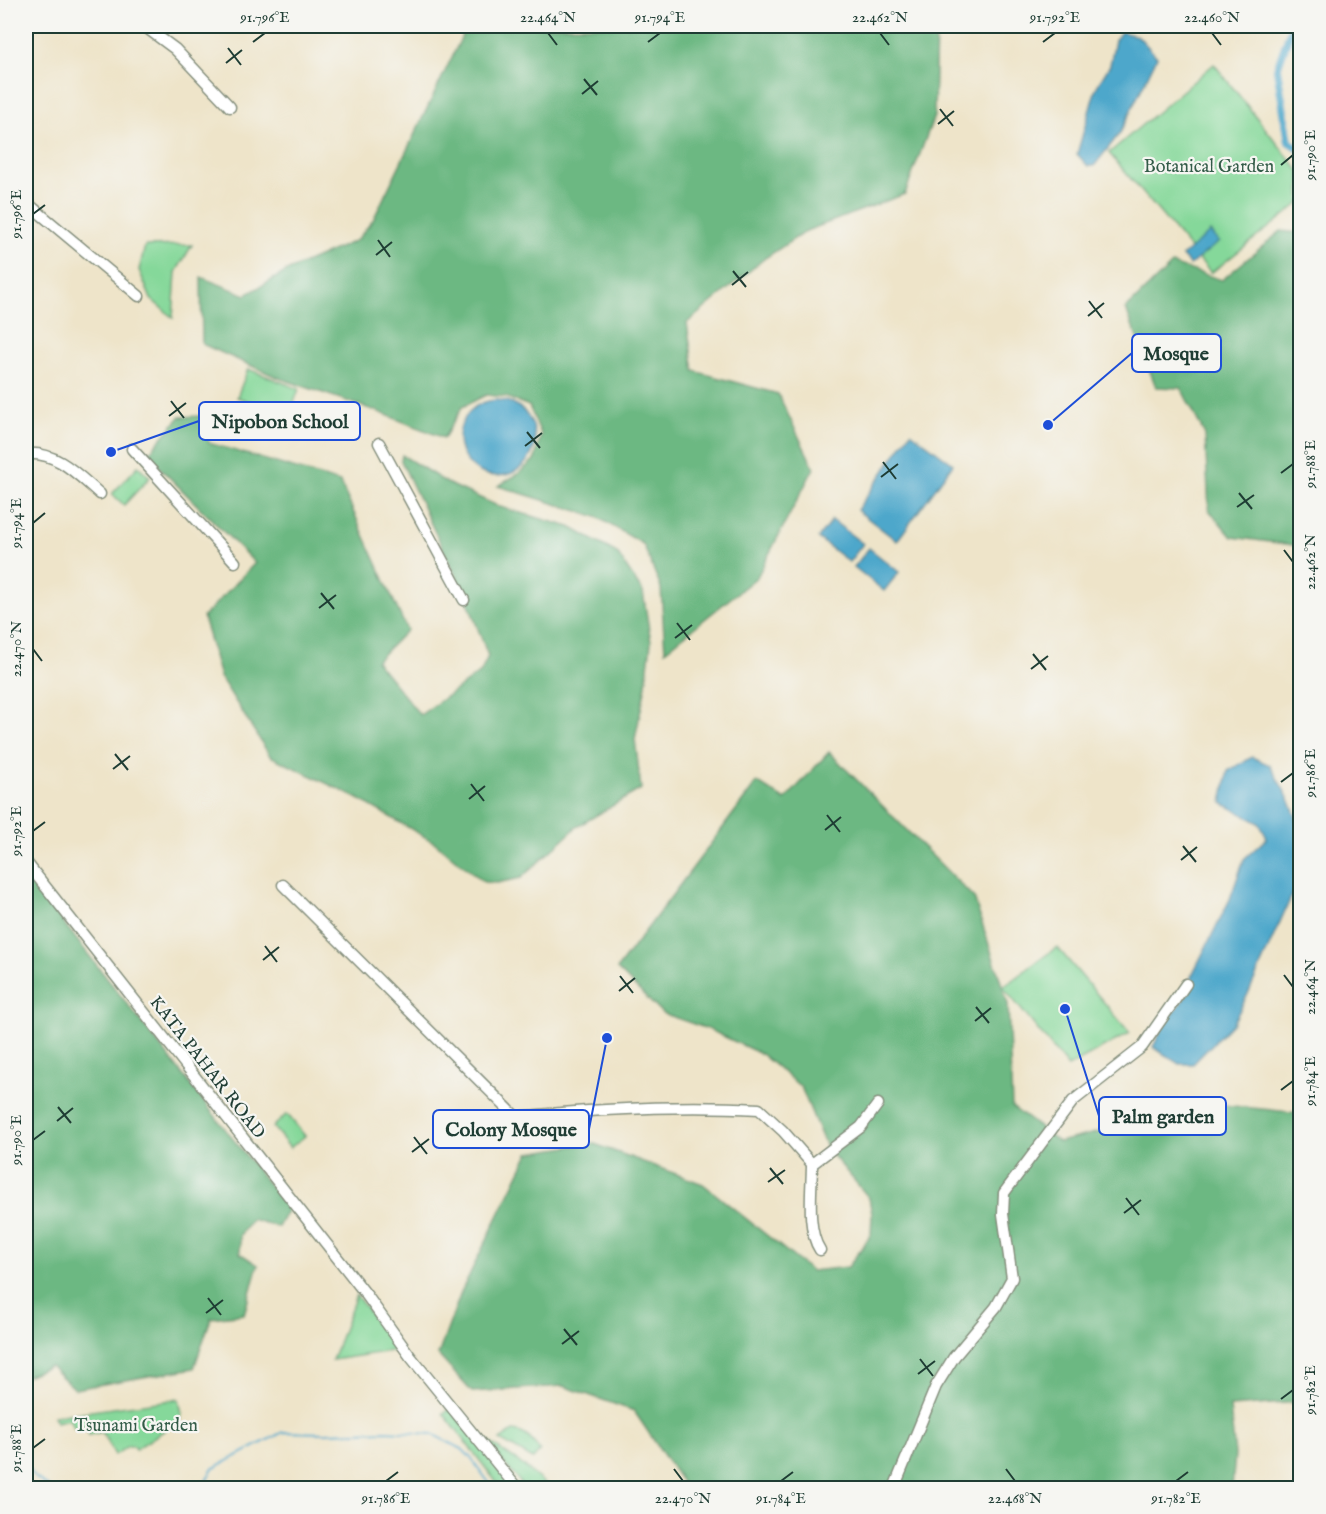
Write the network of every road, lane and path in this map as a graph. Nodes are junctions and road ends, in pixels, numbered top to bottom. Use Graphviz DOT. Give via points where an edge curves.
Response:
graph roads {
  1 [pos="144,26"];
  2 [pos="230,107"];
  3 [pos="26,202"];
  4 [pos="139,296"];
  5 [pos="379,442"];
  6 [pos="132,449"];
  7 [pos="26,454"];
  8 [pos="100,494"];
  9 [pos="236,562"];
  10 [pos="464,600"];
  11 [pos="26,862"];
  12 [pos="283,885"];
  13 [pos="1186,984"];
  14 [pos="878,1104"];
  15 [pos="812,1164"];
  16 [pos="820,1250"];
  17 [pos="517,1488"];
  18 [pos="894,1488"];
  1 -- 2 [label="street" via="176,49"];
  3 -- 4 [label="street"];
  5 -- 10 [label="street"];
  6 -- 9 [label="street"];
  7 -- 8 [label="street" via="50,456"];
  11 -- 17 [label="street, KATA PAHAR ROAD"];
  12 -- 15 [label="street" via="516,1117 669,1106 759,1109"];
  13 -- 18 [label="street" via="1142,1047 1073,1101 1004,1193 1012,1278 996,1307 954,1357 936,1386"];
  14 -- 15 [label="street" via="861,1127"];
  15 -- 16 [label="street" via="812,1228"];
}
